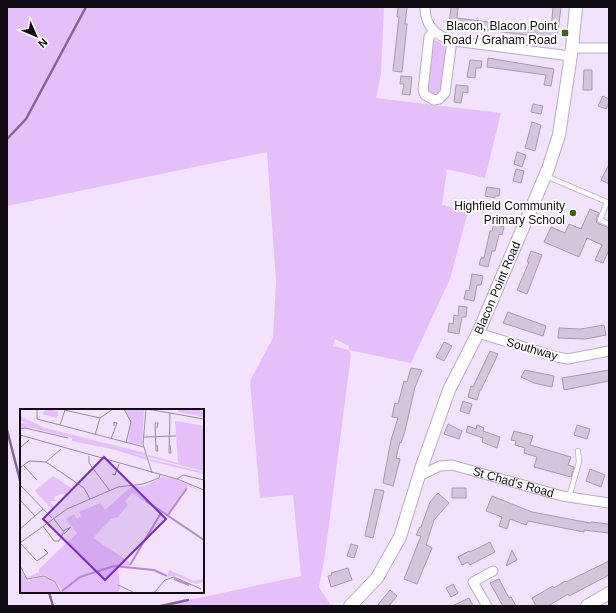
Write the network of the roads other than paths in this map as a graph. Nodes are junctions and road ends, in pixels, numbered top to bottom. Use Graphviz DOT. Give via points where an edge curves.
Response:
graph roads {
  1 [pos="425,7"];
  2 [pos="576,7"];
  3 [pos="434,31"];
  4 [pos="452,40"];
  5 [pos="609,48"];
  6 [pos="571,52"];
  7 [pos="546,176"];
  8 [pos="609,224"];
  9 [pos="478,333"];
  10 [pos="609,351"];
  11 [pos="578,451"];
  12 [pos="420,473"];
  13 [pos="569,497"];
  14 [pos="609,503"];
  15 [pos="493,571"];
  16 [pos="609,593"];
  17 [pos="350,606"];
  18 [pos="487,606"];
  19 [pos="587,606"];
  1 -- 3 [label="street" via="428,22"];
  2 -- 6 [label="street, Blacon Point Road"];
  3 -- 4 [label="street" via="443,38"];
  3 -- 4 [label="street" via="429,37 423,90 432,100 439,99 445,92"];
  4 -- 6 [label="street"];
  5 -- 6 [label="street"];
  6 -- 7 [label="street, Blacon Point Road" via="559,135"];
  7 -- 8 [label="lane" via="608,202 600,220"];
  7 -- 9 [label="street, Blacon Point Road"];
  9 -- 10 [label="street, Southway" via="568,359"];
  9 -- 12 [label="street, Blacon Point Road" via="449,390"];
  11 -- 13 [label="lane" via="578,462"];
  12 -- 13 [label="street, St Chad's Road" via="452,465"];
  12 -- 17 [label="street" via="400,537 389,558 377,578"];
  13 -- 14 [label="street, St Chad's Road"];
  15 -- 18 [label="street" via="473,582"];
  16 -- 19 [label="street"];
}
